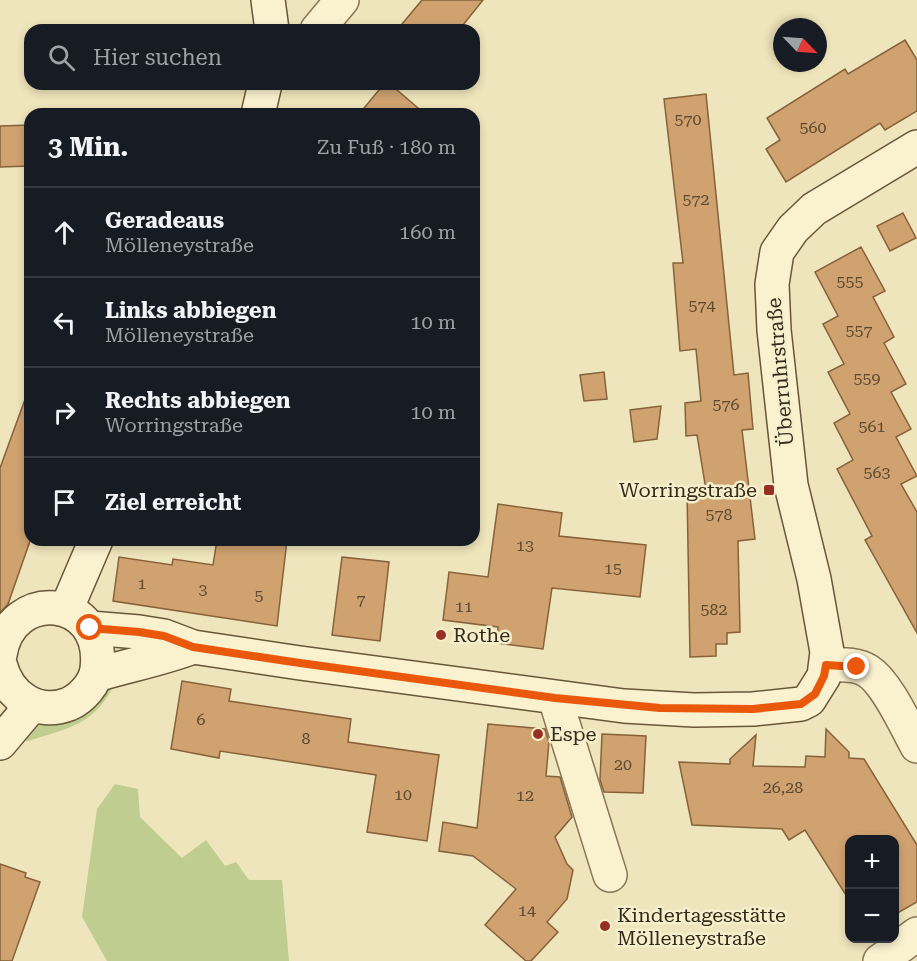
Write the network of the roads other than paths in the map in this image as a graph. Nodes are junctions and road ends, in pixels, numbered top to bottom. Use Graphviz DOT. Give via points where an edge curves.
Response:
graph roads {
  1 [pos="268,0"];
  2 [pos="342,0"];
  3 [pos="271,24"];
  4 [pos="322,24"];
  5 [pos="264,90"];
  6 [pos="259,108"];
  7 [pos="917,147"];
  8 [pos="93,546"];
  9 [pos="78,619"];
  10 [pos="6,623"];
  11 [pos="193,647"];
  12 [pos="826,665"];
  13 [pos="1,671"];
  14 [pos="96,675"];
  15 [pos="555,698"];
  16 [pos="32,705"];
  17 [pos="0,742"];
  18 [pos="917,746"];
  19 [pos="610,875"];
  20 [pos="917,934"];
  21 [pos="880,961"];
  1 -- 3 [label="main road"];
  2 -- 4 [label="main road"];
  5 -- 6 [label="main road"];
  7 -- 12 [label="main road, Überruhrstraße" via="814,209 792,229 777,252 772,284 774,330 791,485 814,579"];
  8 -- 9 [label="main road" via="84,562"];
  9 -- 10 [label="main road" via="46,608"];
  9 -- 11 [label="main road" via="164,636"];
  9 -- 14 [label="main road" via="99,651"];
  10 -- 13 [label="main road"];
  11 -- 14 [label="main road"];
  11 -- 15 [label="main road"];
  12 -- 15 [label="main road" via="820,685 809,700 770,708 683,709"];
  12 -- 18 [label="main road" via="849,665 869,672"];
  13 -- 16 [label="main road" via="15,694"];
  14 -- 16 [label="main road" via="86,692 70,703 51,708"];
  15 -- 19 [label="main road"];
  16 -- 17 [label="main road"];
  20 -- 21 [label="main road"];
}
